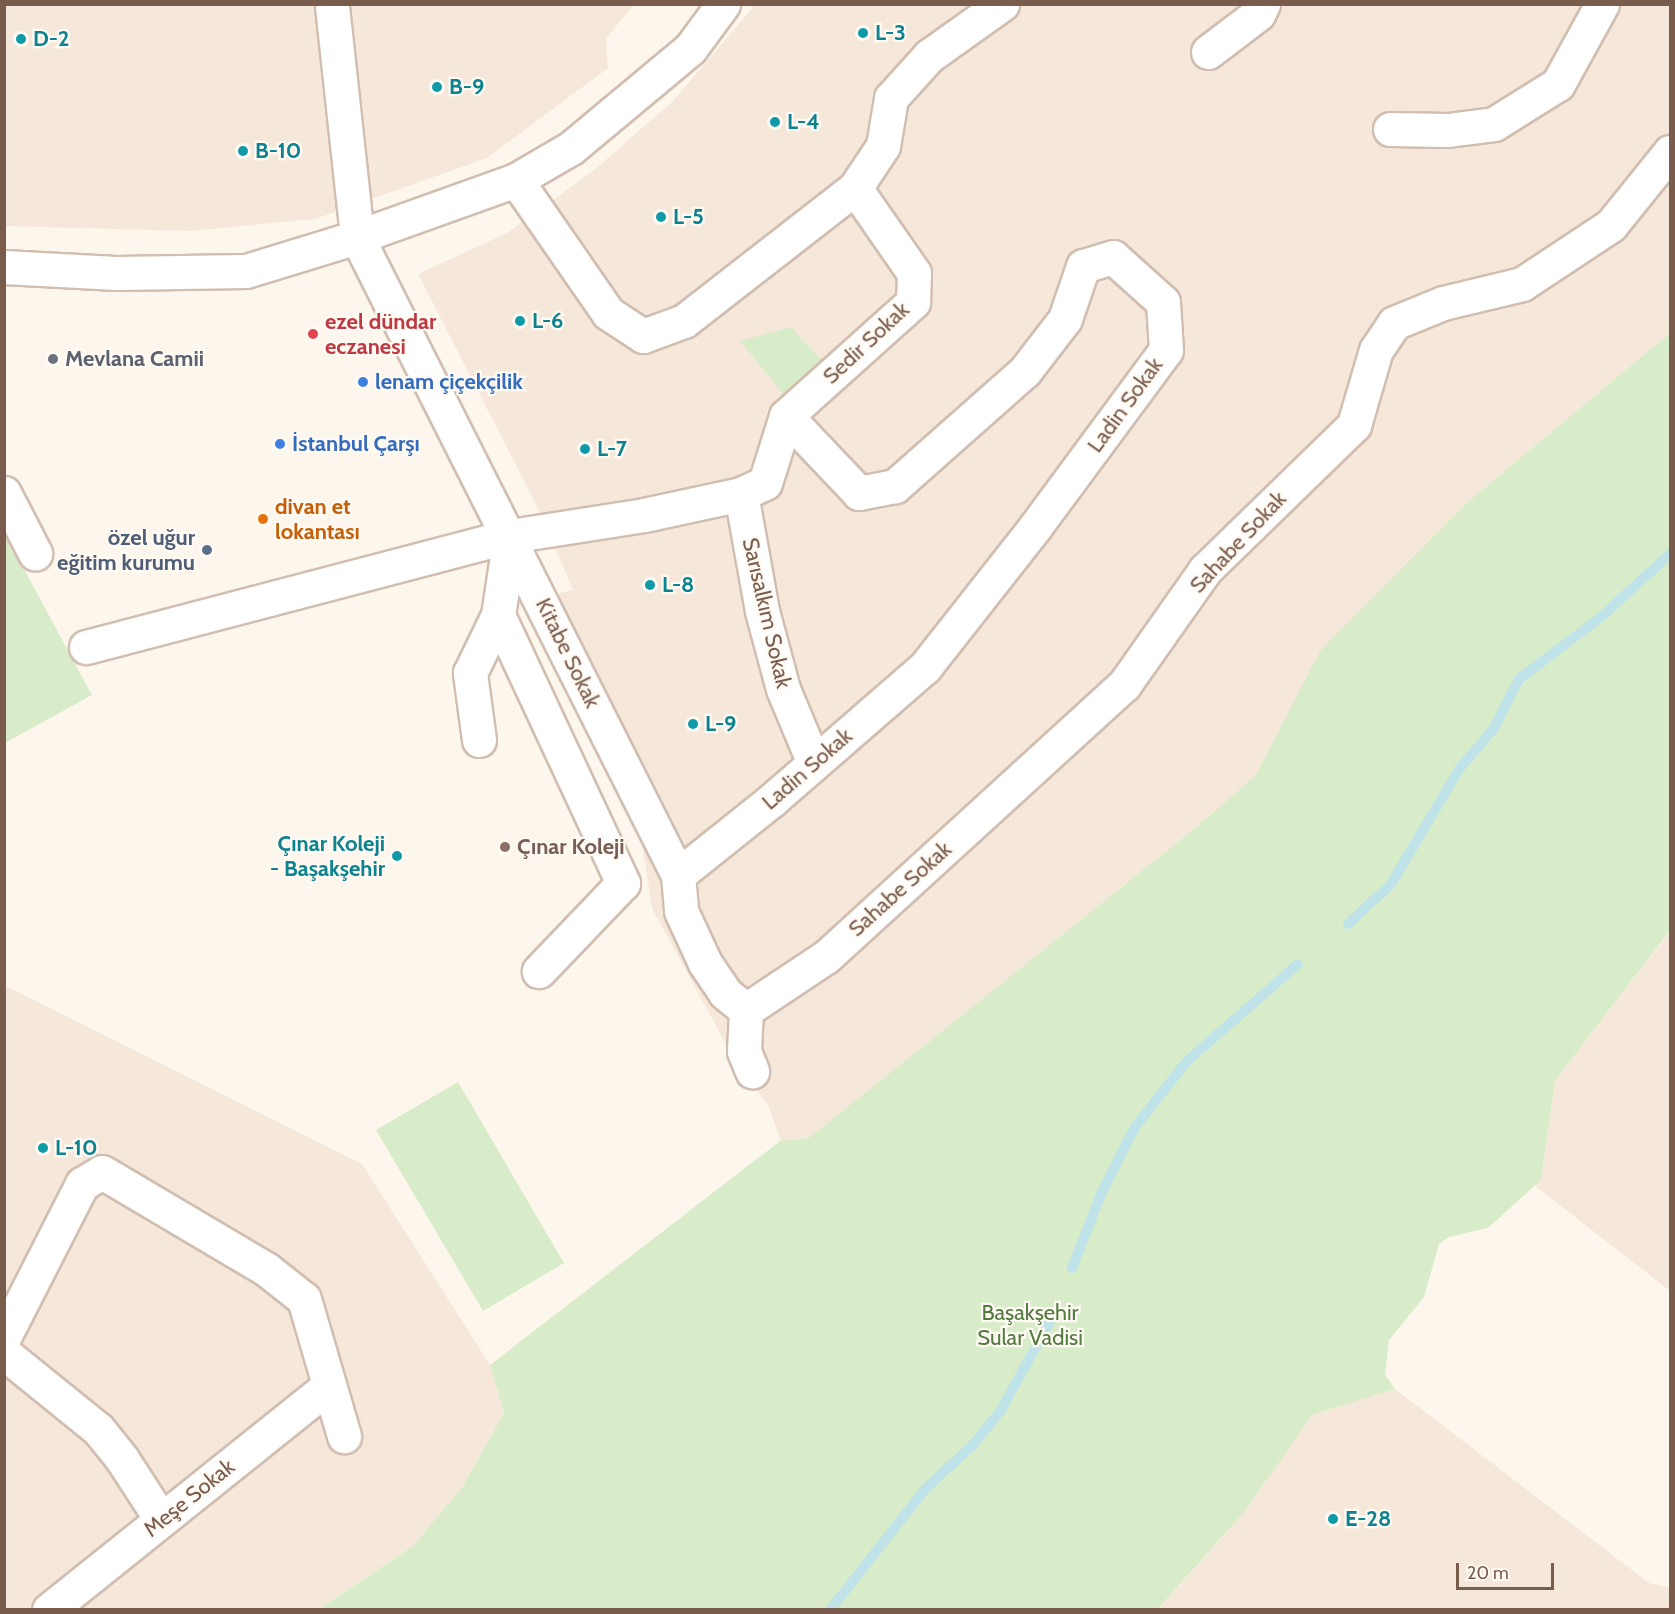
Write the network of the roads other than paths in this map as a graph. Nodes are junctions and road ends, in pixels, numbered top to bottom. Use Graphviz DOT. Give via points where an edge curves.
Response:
graph roads {
  1 [pos="723,4"];
  2 [pos="1002,4"];
  3 [pos="1263,4"];
  4 [pos="1602,4"];
  5 [pos="332,6"];
  6 [pos="1208,52"];
  7 [pos="1390,129"];
  8 [pos="1671,152"];
  9 [pos="516,180"];
  10 [pos="855,188"];
  11 [pos="357,237"];
  12 [pos="4,267"];
  13 [pos="786,416"];
  14 [pos="4,493"];
  15 [pos="741,494"];
  16 [pos="510,536"];
  17 [pos="35,553"];
  18 [pos="498,615"];
  19 [pos="86,647"];
  20 [pos="479,740"];
  21 [pos="814,763"];
  22 [pos="678,875"];
  23 [pos="539,971"];
  24 [pos="746,1010"];
  25 [pos="752,1071"];
  26 [pos="4,1338"];
  27 [pos="4,1353"];
  28 [pos="328,1386"];
  29 [pos="344,1436"];
  30 [pos="161,1520"];
  31 [pos="49,1610"];
  1 -- 9 [label="street" via="690,49 571,148"];
  2 -- 10 [label="street" via="929,56 891,98 883,146"];
  3 -- 6 [label="street" via="1258,14"];
  4 -- 7 [label="street" via="1558,84 1494,124 1449,130"];
  5 -- 11 [label="street"];
  8 -- 24 [label="street, Sahabe Sokak" via="1611,225 1522,284 1443,303 1394,323 1376,350 1353,425 1205,570 1124,685 827,956"];
  9 -- 10 [label="street" via="608,313 643,336 684,321"];
  9 -- 11 [label="street"];
  10 -- 13 [label="street, Sedir Sokak" via="914,273 913,302"];
  11 -- 12 [label="street" via="246,271 116,273"];
  11 -- 16 [label="street, Kitabe Sokak"];
  13 -- 15 [label="street" via="765,483"];
  13 -- 21 [label="street, Ladin Sokak" via="859,493 895,486 1026,371 1065,319 1083,266 1113,257 1163,302 1166,350 1035,527 925,667"];
  14 -- 17 [label="street"];
  15 -- 16 [label="street" via="644,516"];
  15 -- 21 [label="street, Sarısalkım Sokak" via="762,611 777,667"];
  16 -- 18 [label="street"];
  16 -- 19 [label="street"];
  16 -- 22 [label="street, Kitabe Sokak"];
  18 -- 20 [label="street" via="470,673"];
  18 -- 23 [label="street" via="623,883"];
  21 -- 22 [label="street, Ladin Sokak"];
  22 -- 24 [label="street, Kitabe Sokak" via="681,911 705,963 725,993"];
  24 -- 25 [label="street" via="744,1051"];
  26 -- 28 [label="street" via="82,1184 102,1172 266,1269 304,1299"];
  27 -- 30 [label="street" via="98,1429"];
  28 -- 29 [label="street"];
  28 -- 30 [label="street, Meşe Sokak"];
  30 -- 31 [label="street, Meşe Sokak"];
}
